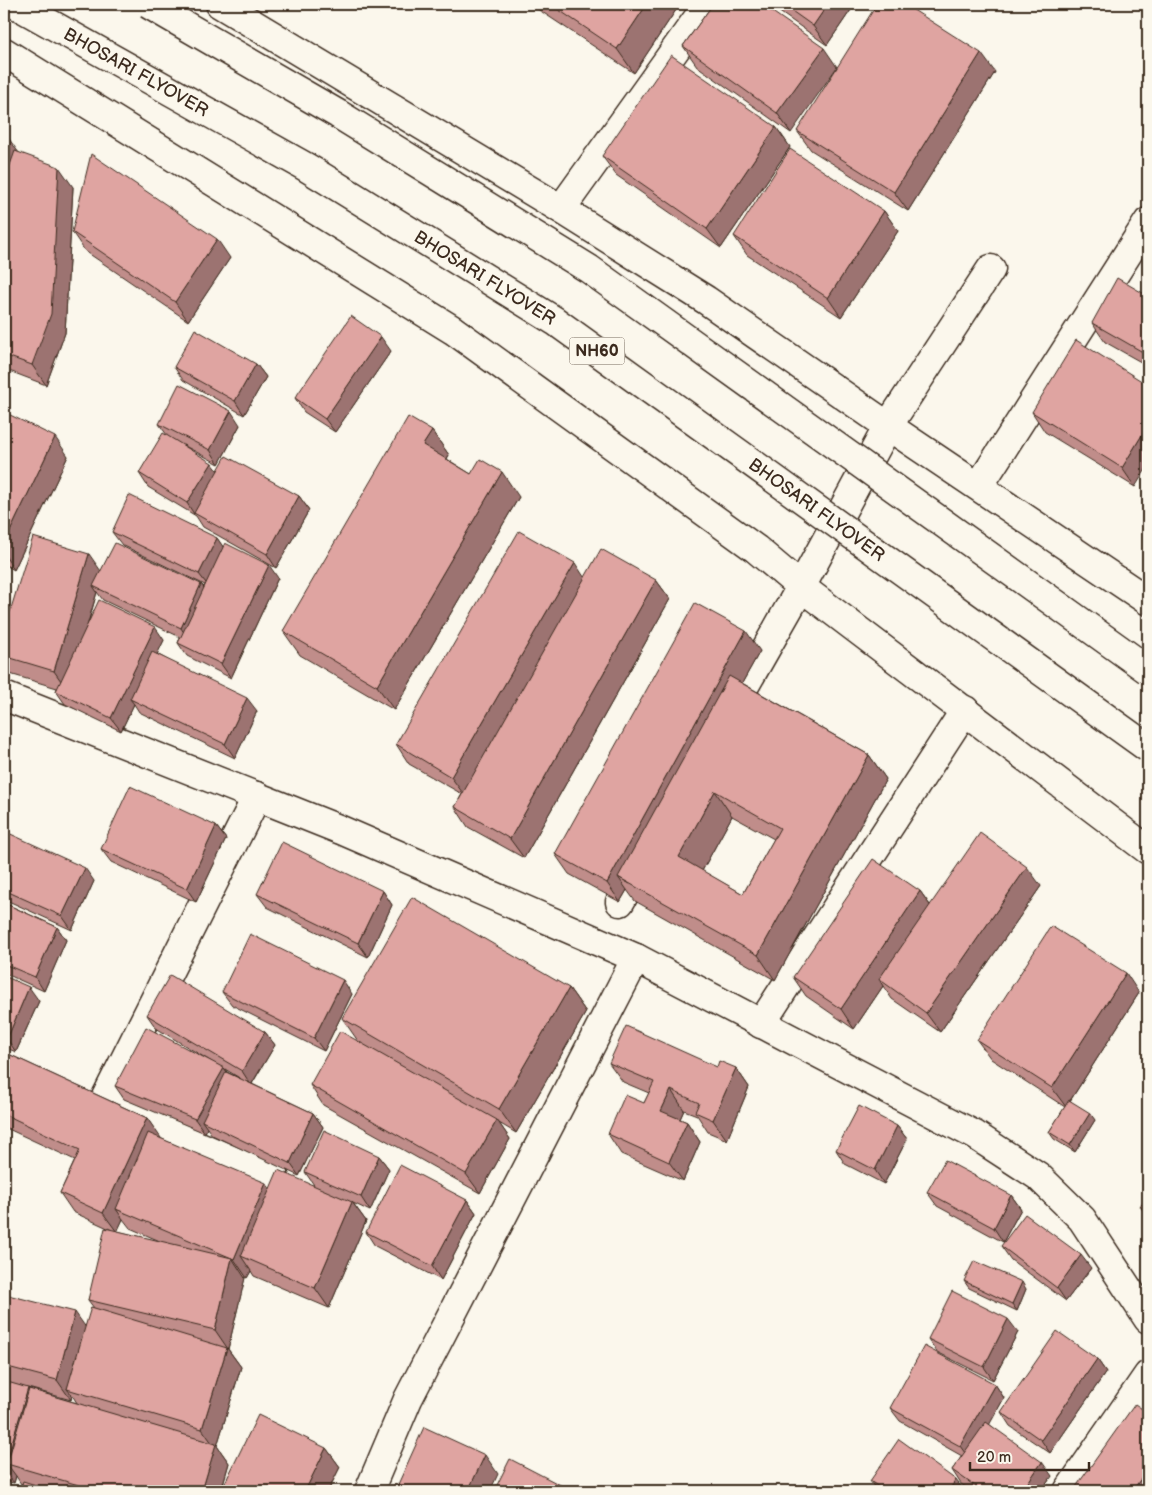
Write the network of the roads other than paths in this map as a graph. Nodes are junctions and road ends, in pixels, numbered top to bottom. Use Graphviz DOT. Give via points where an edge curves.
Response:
graph roads {
  1 [pos="15,4"];
  2 [pos="148,4"];
  3 [pos="220,4"];
  4 [pos="708,4"];
  5 [pos="4,52"];
  6 [pos="561,209"];
  7 [pos="1148,222"];
  8 [pos="991,269"];
  9 [pos="888,426"];
  10 [pos="979,486"];
  11 [pos="801,587"];
  12 [pos="1148,601"];
  13 [pos="1148,670"];
  14 [pos="4,696"];
  15 [pos="965,710"];
  16 [pos="713,740"];
  17 [pos="1148,748"];
  18 [pos="257,796"];
  19 [pos="659,834"];
  20 [pos="1148,850"];
  21 [pos="620,902"];
  22 [pos="636,958"];
  23 [pos="761,1024"];
  24 [pos="275,1179"];
  25 [pos="1148,1319"];
  26 [pos="1148,1375"];
  27 [pos="368,1491"];
  28 [pos="1068,1491"];
  1 -- 17 [label="main road, BHOSARI FLYOVER / NH60, bridge" via="306,167 555,321"];
  2 -- 13 [label="main road, bridge" via="338,114 589,269"];
  3 -- 6 [label="main road"];
  4 -- 6 [label="main road"];
  5 -- 11 [label="main road" via="453,330 756,549"];
  6 -- 9 [label="main road" via="706,300"];
  7 -- 10 [label="main road"];
  8 -- 9 [label="main road"];
  9 -- 10 [label="main road"];
  9 -- 11 [label="main road"];
  10 -- 12 [label="main road"];
  11 -- 15 [label="main road"];
  11 -- 16 [label="main road"];
  14 -- 18 [label="main road"];
  15 -- 20 [label="main road"];
  15 -- 23 [label="main road"];
  18 -- 22 [label="main road"];
  18 -- 24 [label="main road" via="94,1099"];
  19 -- 21 [label="main road"];
  22 -- 23 [label="main road"];
  22 -- 27 [label="main road" via="408,1399"];
  23 -- 25 [label="main road" via="975,1135 1038,1176 1082,1219"];
  26 -- 28 [label="main road"];
}
